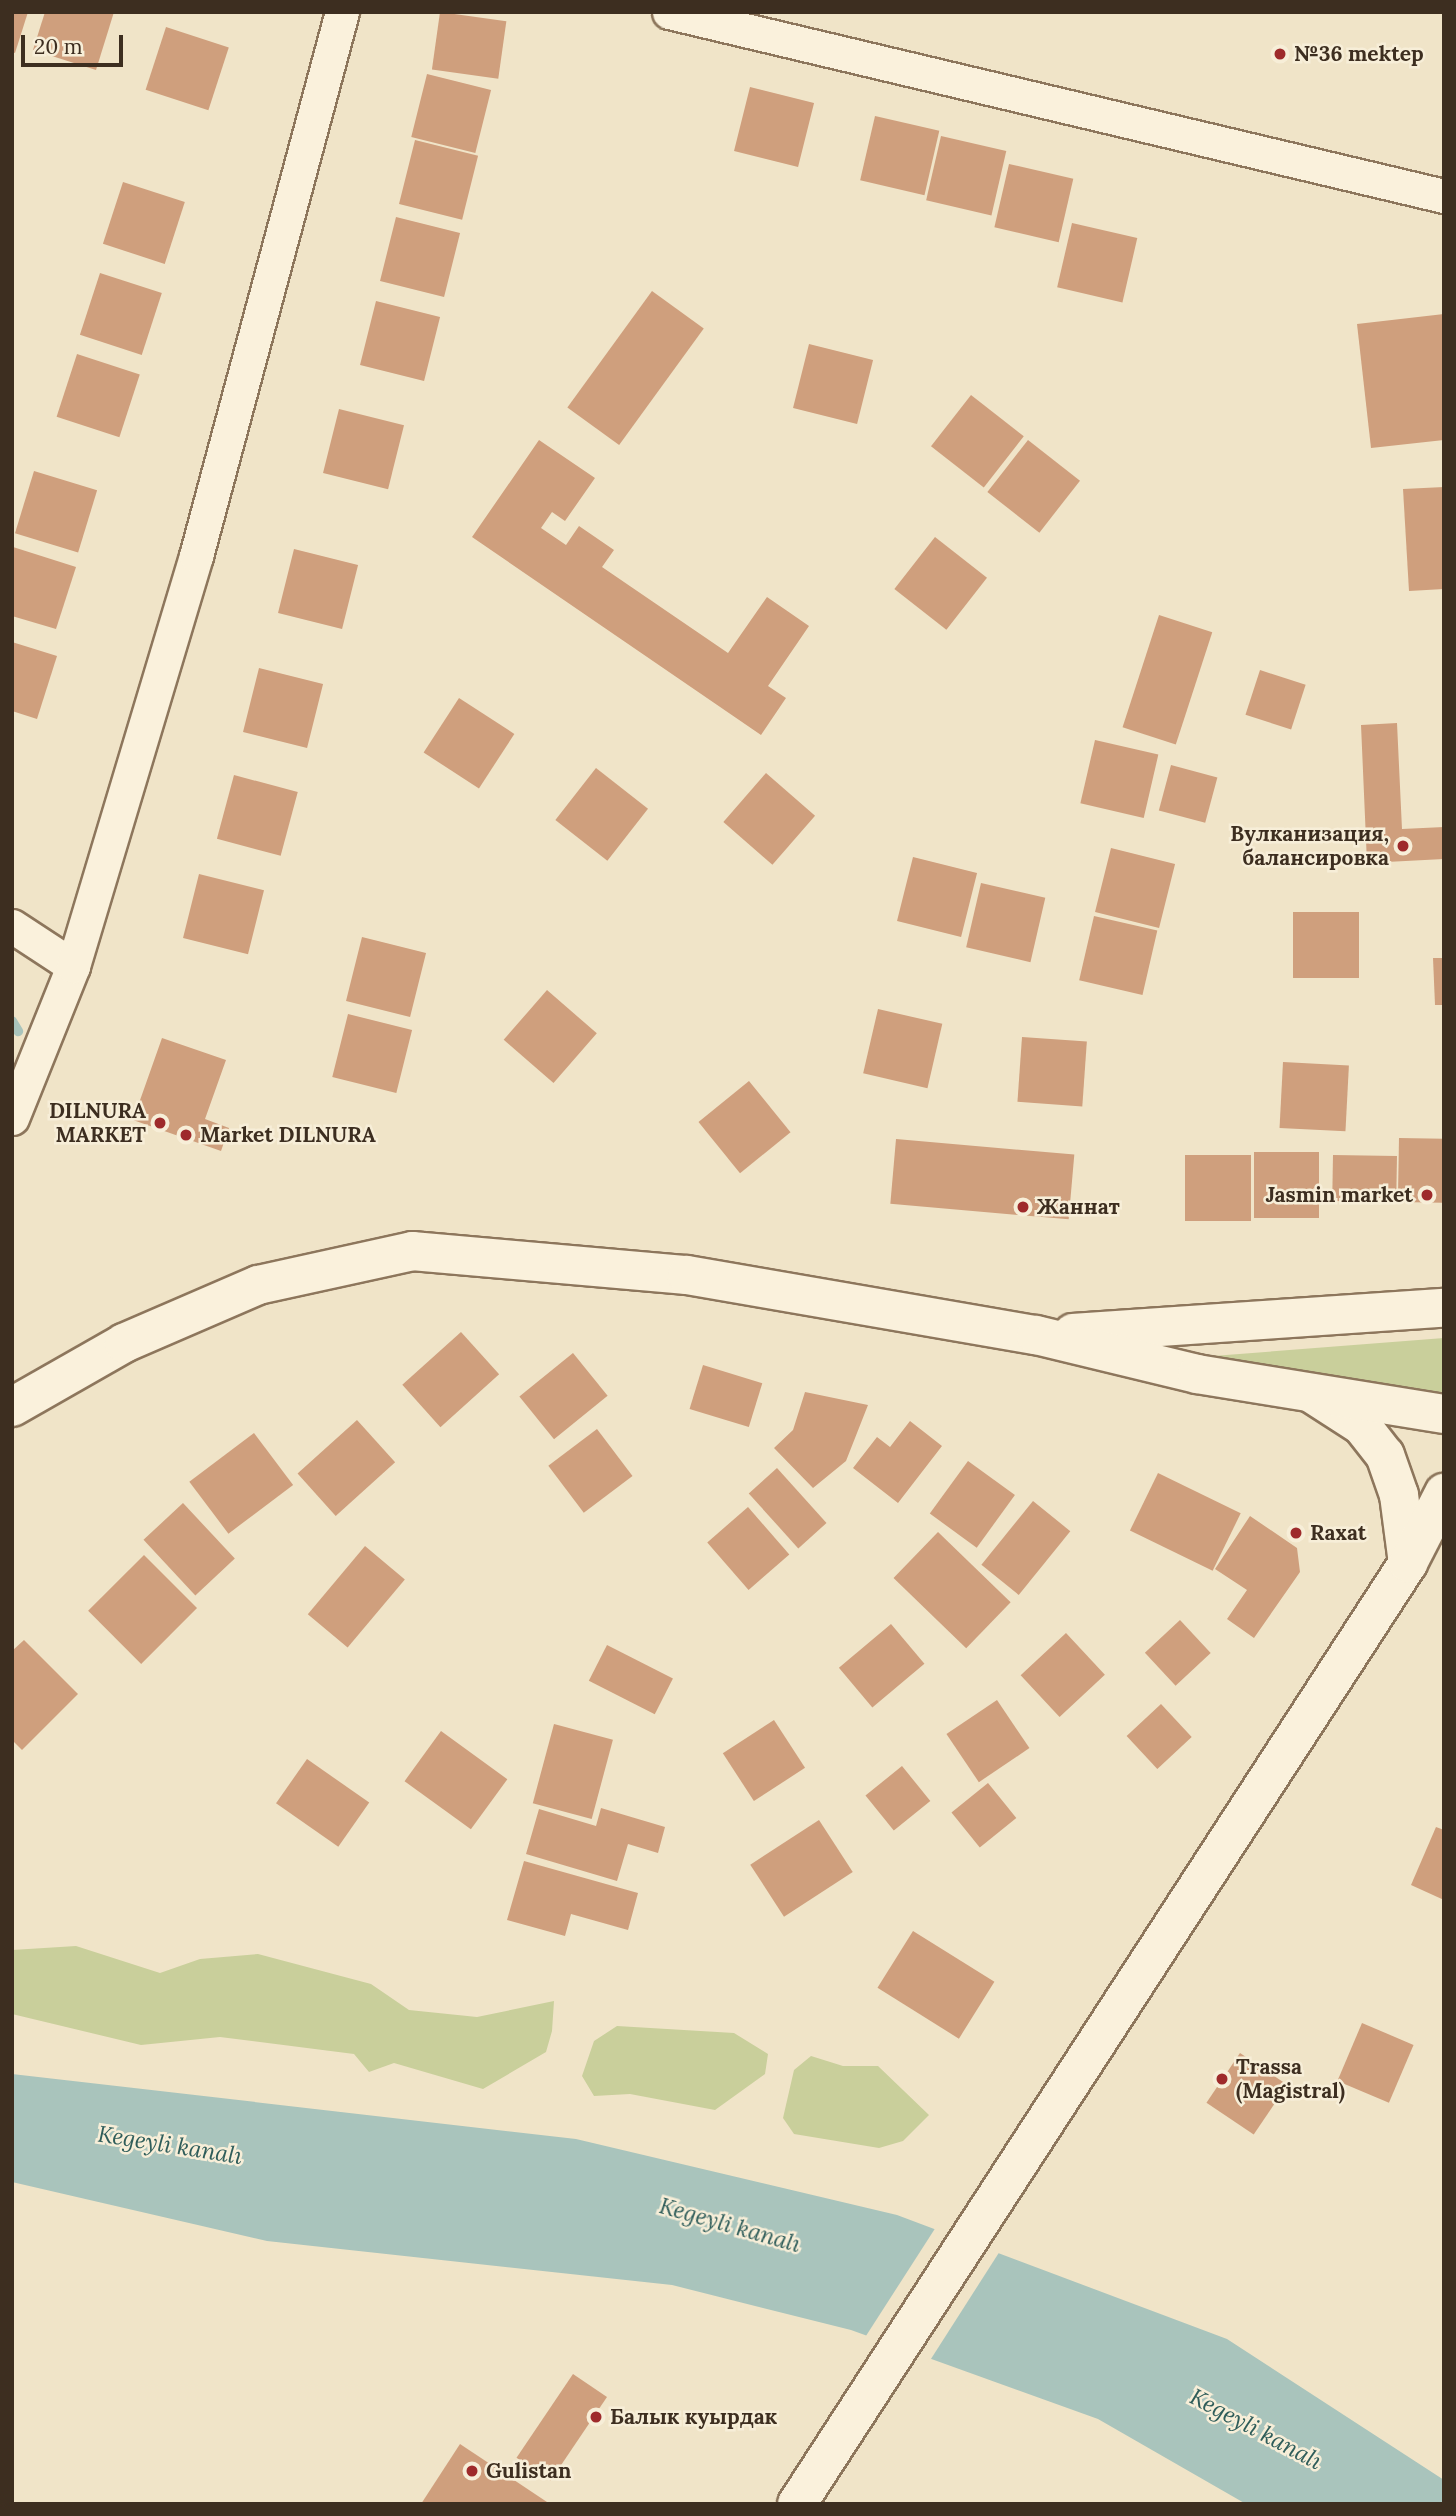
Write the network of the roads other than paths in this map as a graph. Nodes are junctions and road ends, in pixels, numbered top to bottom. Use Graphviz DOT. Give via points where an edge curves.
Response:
graph roads {
  1 [pos="669,12"];
  2 [pos="339,13"];
  3 [pos="1444,196"];
  4 [pos="12,926"];
  5 [pos="73,966"];
  6 [pos="12,1118"];
  7 [pos="1444,1308"];
  8 [pos="1036,1335"];
  9 [pos="1311,1392"];
  10 [pos="12,1407"];
  11 [pos="1444,1414"];
  12 [pos="1444,1493"];
  13 [pos="1444,1534"];
  14 [pos="1408,1563"];
  15 [pos="797,2504"];
  1 -- 3 [label="street"];
  2 -- 5 [label="street" via="196,556"];
  4 -- 5 [label="street"];
  5 -- 6 [label="street"];
  7 -- 8 [label="main road"];
  8 -- 9 [label="main road" via="1197,1374"];
  8 -- 10 [label="main road" via="617,1265 412,1251 258,1285 124,1343"];
  9 -- 11 [label="main road"];
  9 -- 14 [label="main road" via="1362,1426 1385,1455 1399,1495"];
  12 -- 14 [label="main road"];
  13 -- 14 [label="main road"];
  14 -- 15 [label="main road"];
}
